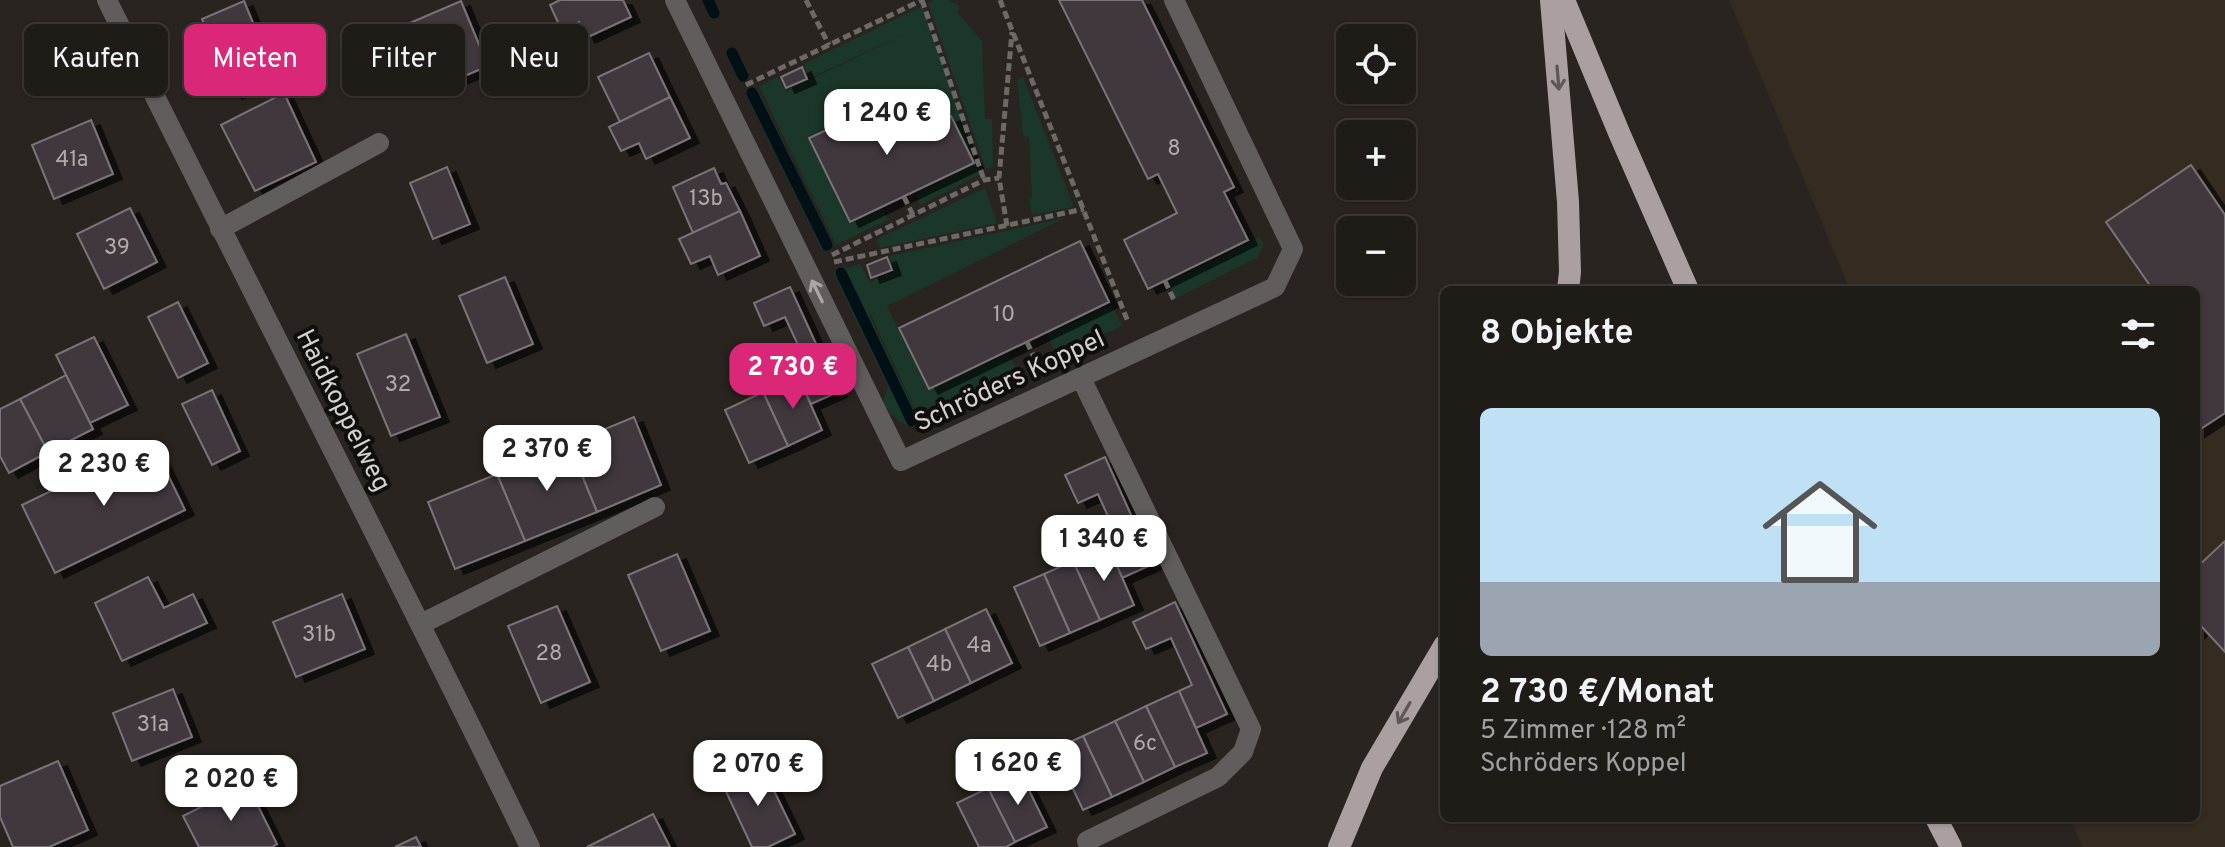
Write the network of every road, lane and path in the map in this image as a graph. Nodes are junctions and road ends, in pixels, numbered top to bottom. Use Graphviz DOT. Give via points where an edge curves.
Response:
graph roads {
  1 [pos="107,0"];
  2 [pos="675,0"];
  3 [pos="806,0"];
  4 [pos="922,0"];
  5 [pos="1000,0"];
  6 [pos="1174,0"];
  7 [pos="1551,0"];
  8 [pos="1564,0"];
  9 [pos="1012,28"];
  10 [pos="829,45"];
  11 [pos="722,96"];
  12 [pos="379,143"];
  13 [pos="999,178"];
  14 [pos="984,180"];
  15 [pos="904,197"];
  16 [pos="1084,209"];
  17 [pos="913,215"];
  18 [pos="1007,226"];
  19 [pos="220,229"];
  20 [pos="806,268"];
  21 [pos="1165,281"];
  22 [pos="1568,286"];
  23 [pos="1686,286"];
  24 [pos="1176,304"];
  25 [pos="1130,327"];
  26 [pos="1027,342"];
  27 [pos="1040,369"];
  28 [pos="1081,378"];
  29 [pos="655,507"];
  30 [pos="421,624"];
  31 [pos="1440,653"];
  32 [pos="1938,822"];
  33 [pos="1087,841"];
  34 [pos="530,847"];
  35 [pos="1339,847"];
  36 [pos="1951,847"];
  1 -- 19 [label="street, Haidkoppelweg"];
  2 -- 11 [label="street, Schröders Koppel"];
  3 -- 10 [label="path"];
  4 -- 10 [label="path"];
  4 -- 14 [label="path"];
  5 -- 9 [label="path"];
  6 -- 28 [label="street, Schröders Koppel" via="1293,249 1275,287"];
  7 -- 22 [label="highway, one-way" via="1568,202"];
  8 -- 23 [label="highway"];
  9 -- 13 [label="path"];
  9 -- 16 [label="path"];
  10 -- 11 [label="path"];
  11 -- 20 [label="street, Schröders Koppel"];
  12 -- 19 [label="street"];
  13 -- 14 [label="path"];
  13 -- 18 [label="path"];
  14 -- 17 [label="path"];
  15 -- 17 [label="path"];
  16 -- 18 [label="path"];
  16 -- 25 [label="path"];
  17 -- 20 [label="path"];
  18 -- 20 [label="path"];
  19 -- 30 [label="street, Haidkoppelweg"];
  28 -- 20 [label="street, Schröders Koppel, one-way" via="901,461"];
  21 -- 24 [label="path"];
  26 -- 27 [label="path"];
  28 -- 33 [label="street" via="1251,729 1243,752 1218,777"];
  29 -- 30 [label="street"];
  30 -- 34 [label="street, Haidkoppelweg"];
  31 -- 35 [label="highway, one-way" via="1372,768"];
  32 -- 36 [label="highway"];
}
